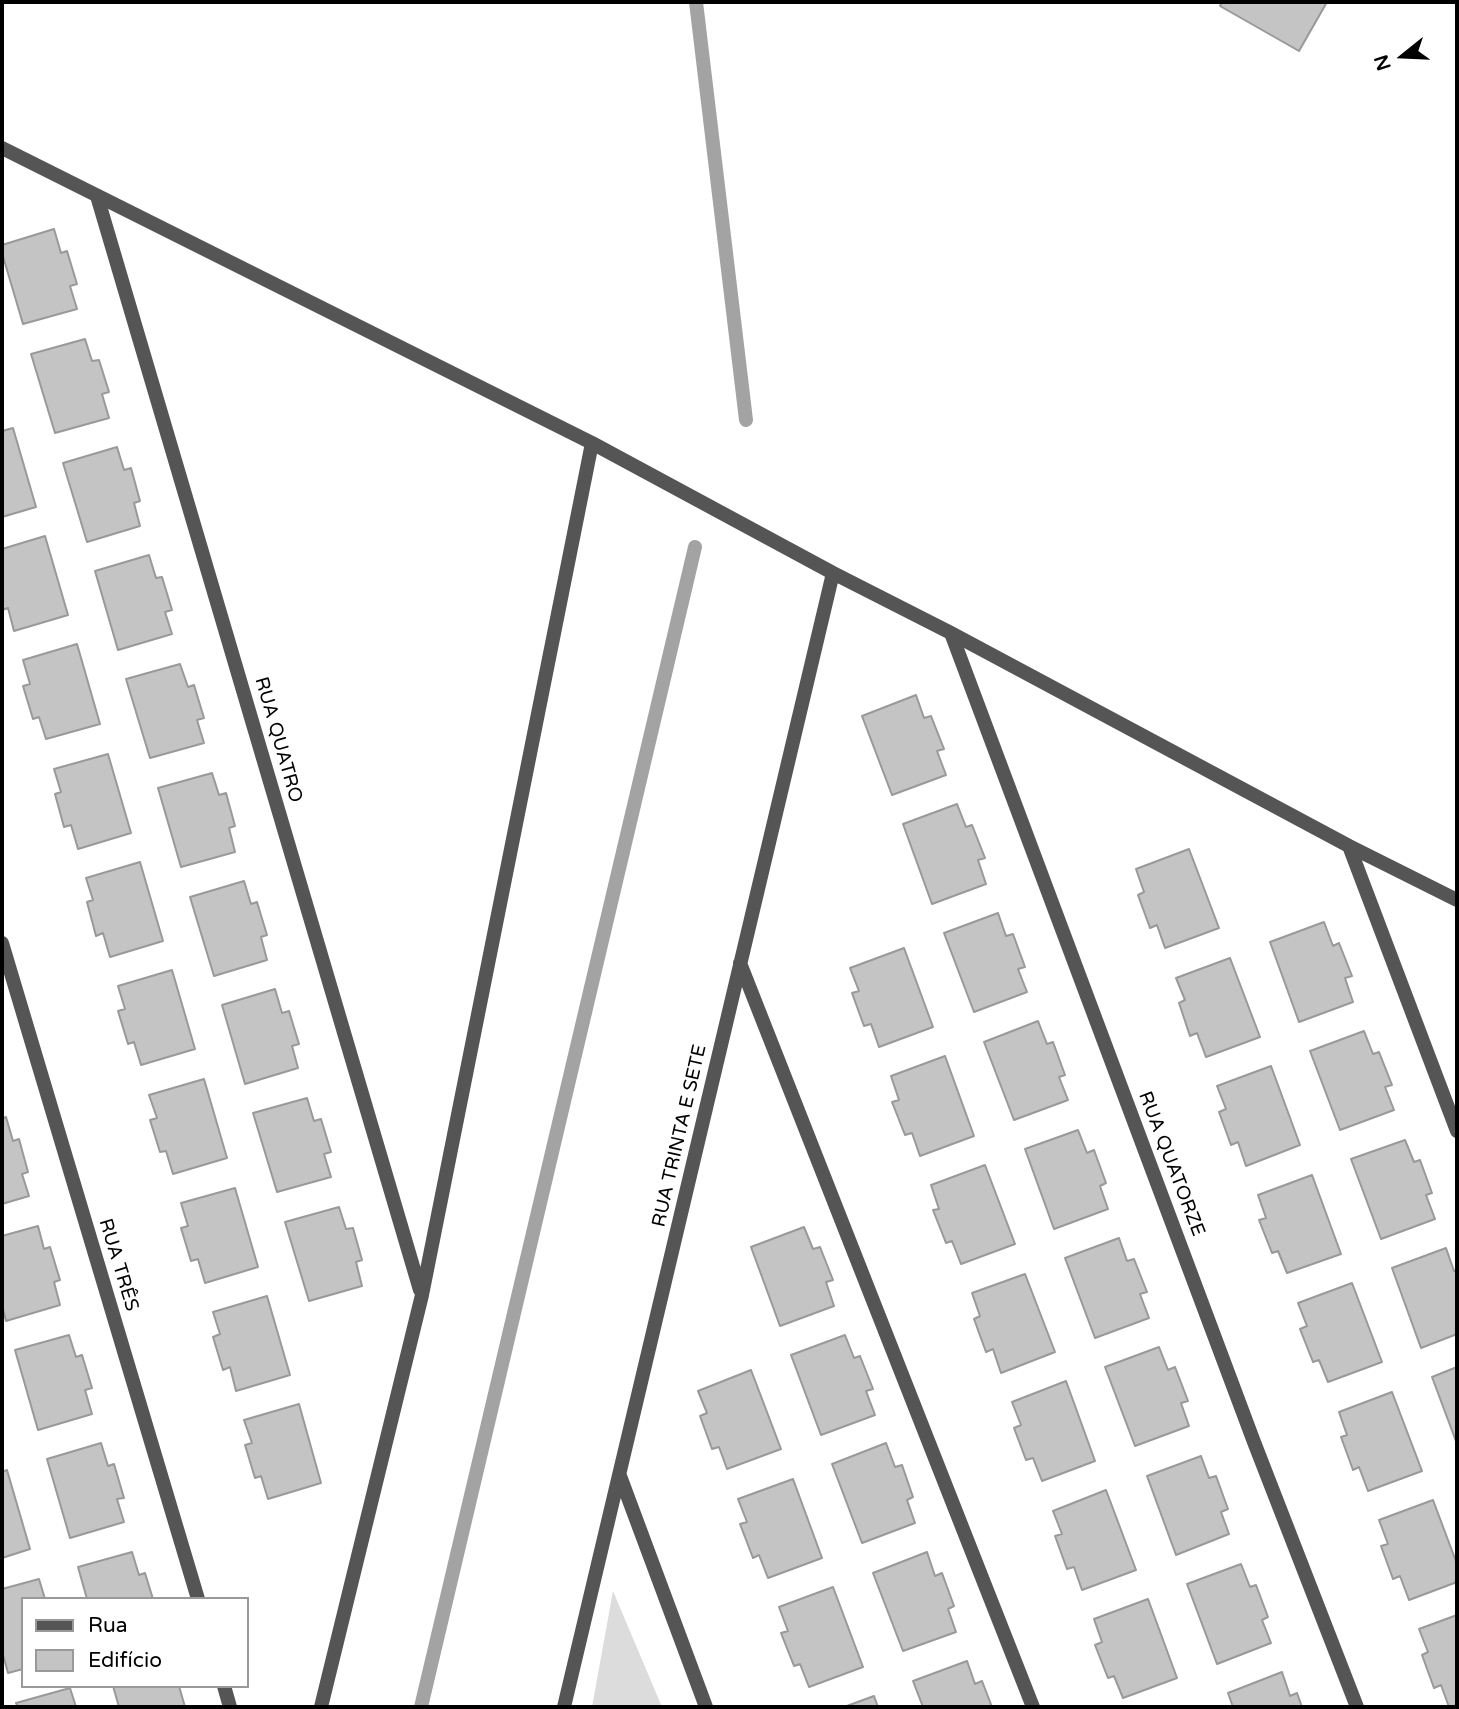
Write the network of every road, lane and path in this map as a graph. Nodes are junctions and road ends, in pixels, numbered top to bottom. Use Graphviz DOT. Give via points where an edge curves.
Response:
graph roads {
  1 [pos="2,148"];
  2 [pos="97,196"];
  3 [pos="592,443"];
  4 [pos="833,573"];
  5 [pos="951,633"];
  6 [pos="1349,846"];
  7 [pos="1457,900"];
  8 [pos="2,943"];
  9 [pos="740,963"];
  10 [pos="1457,1131"];
  11 [pos="422,1295"];
  12 [pos="620,1476"];
  13 [pos="197,1597"];
  14 [pos="225,1688"];
  15 [pos="230,1707"];
  16 [pos="321,1707"];
  17 [pos="564,1707"];
  18 [pos="706,1707"];
  19 [pos="1033,1707"];
  20 [pos="1357,1707"];
  1 -- 2 [label="street"];
  2 -- 3 [label="street"];
  2 -- 11 [label="street, RUA QUATRO"];
  3 -- 4 [label="street"];
  3 -- 11 [label="street"];
  4 -- 5 [label="street"];
  4 -- 9 [label="street, RUA TRINTA E SETE"];
  5 -- 6 [label="street"];
  5 -- 20 [label="street, RUA QUATORZE"];
  6 -- 7 [label="street"];
  6 -- 10 [label="street"];
  8 -- 13 [label="street, RUA TRÊS"];
  9 -- 12 [label="street, RUA TRINTA E SETE"];
  9 -- 19 [label="street"];
  11 -- 16 [label="street"];
  12 -- 17 [label="street, RUA TRINTA E SETE"];
  12 -- 18 [label="street"];
  14 -- 15 [label="street"];
}
